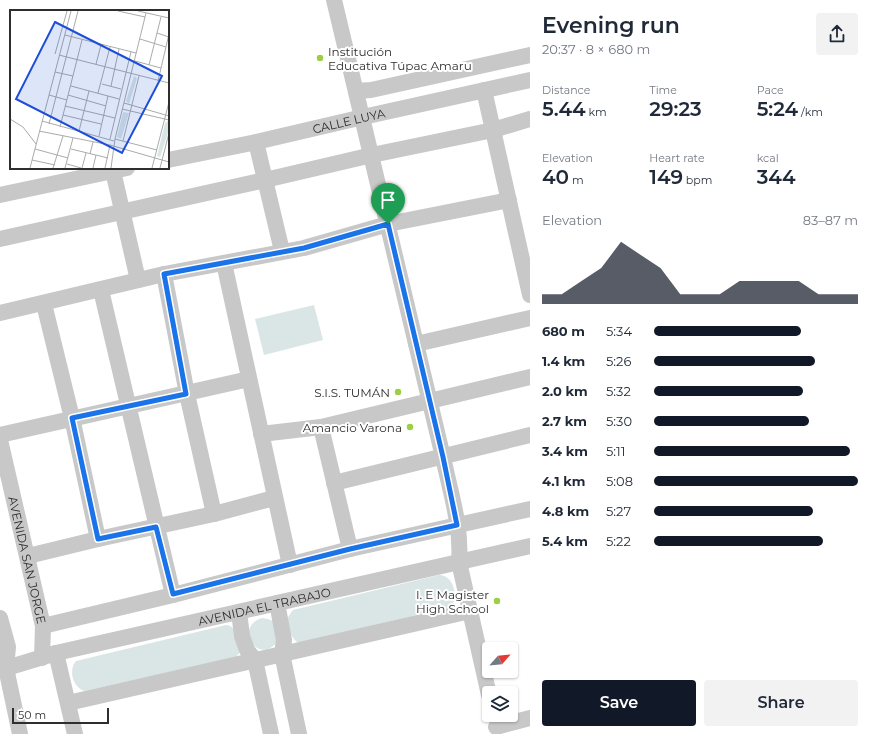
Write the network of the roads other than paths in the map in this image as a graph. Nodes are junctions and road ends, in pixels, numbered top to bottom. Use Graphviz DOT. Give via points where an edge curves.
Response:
graph roads {
  1 [pos="334,0"];
  2 [pos="530,55"];
  3 [pos="530,80"];
  4 [pos="484,90"];
  5 [pos="356,91"];
  6 [pos="363,116"];
  7 [pos="530,119"];
  8 [pos="493,130"];
  9 [pos="256,142"];
  10 [pos="372,155"];
  11 [pos="169,160"];
  12 [pos="120,169"];
  13 [pos="265,180"];
  14 [pos="0,195"];
  15 [pos="509,200"];
  16 [pos="122,212"];
  17 [pos="388,224"];
  18 [pos="0,240"];
  19 [pos="282,251"];
  20 [pos="224,263"];
  21 [pos="164,274"];
  22 [pos="138,280"];
  23 [pos="101,290"];
  24 [pos="530,294"];
  25 [pos="44,304"];
  26 [pos="0,314"];
  27 [pos="530,318"];
  28 [pos="416,344"];
  29 [pos="530,377"];
  30 [pos="249,379"];
  31 [pos="186,394"];
  32 [pos="430,401"];
  33 [pos="129,406"];
  34 [pos="72,418"];
  35 [pos="321,427"];
  36 [pos="261,434"];
  37 [pos="0,435"];
  38 [pos="530,435"];
  39 [pos="0,440"];
  40 [pos="443,457"];
  41 [pos="334,484"];
  42 [pos="274,498"];
  43 [pos="530,509"];
  44 [pos="214,514"];
  45 [pos="457,525"];
  46 [pos="156,527"];
  47 [pos="98,539"];
  48 [pos="530,546"];
  49 [pos="350,549"];
  50 [pos="28,556"];
  51 [pos="459,562"];
  52 [pos="290,565"];
  53 [pos="173,594"];
  54 [pos="277,603"];
  55 [pos="470,611"];
  56 [pos="239,612"];
  57 [pos="0,618"];
  58 [pos="43,626"];
  59 [pos="4,648"];
  60 [pos="282,654"];
  61 [pos="49,656"];
  62 [pos="255,660"];
  63 [pos="3,669"];
  64 [pos="487,686"];
  65 [pos="68,703"];
  66 [pos="530,718"];
  67 [pos="496,725"];
  68 [pos="20,734"];
  69 [pos="75,734"];
  70 [pos="271,734"];
  71 [pos="299,734"];
  1 -- 5 [label="street"];
  2 -- 5 [label="street" via="371,90"];
  3 -- 4 [label="street, CALLE LUYA"];
  4 -- 6 [label="street, CALLE LUYA"];
  4 -- 8 [label="street"];
  5 -- 6 [label="street"];
  6 -- 9 [label="street, CALLE LUYA"];
  6 -- 10 [label="street"];
  7 -- 8 [label="street"];
  8 -- 10 [label="street"];
  8 -- 15 [label="street"];
  9 -- 11 [label="street, CALLE LUYA"];
  9 -- 13 [label="street"];
  10 -- 13 [label="street"];
  10 -- 17 [label="street"];
  12 -- 14 [label="street"];
  12 -- 16 [label="street"];
  13 -- 16 [label="street"];
  13 -- 19 [label="street"];
  15 -- 17 [label="street"];
  15 -- 24 [label="street"];
  16 -- 18 [label="street"];
  16 -- 22 [label="street"];
  17 -- 19 [label="street" via="304,248"];
  17 -- 28 [label="street"];
  19 -- 20 [label="street"];
  20 -- 21 [label="street"];
  20 -- 30 [label="street"];
  21 -- 22 [label="street"];
  21 -- 31 [label="street"];
  22 -- 23 [label="street"];
  23 -- 25 [label="street"];
  23 -- 33 [label="street"];
  25 -- 26 [label="street"];
  25 -- 34 [label="street"];
  27 -- 28 [label="street"];
  28 -- 32 [label="street"];
  29 -- 32 [label="street"];
  30 -- 31 [label="street"];
  30 -- 36 [label="street"];
  31 -- 33 [label="street"];
  31 -- 44 [label="street"];
  32 -- 35 [label="street"];
  32 -- 40 [label="street"];
  33 -- 34 [label="street"];
  33 -- 46 [label="street"];
  34 -- 37 [label="street"];
  34 -- 47 [label="street"];
  35 -- 36 [label="street"];
  35 -- 41 [label="street"];
  36 -- 42 [label="street"];
  38 -- 40 [label="street"];
  39 -- 50 [label="street, AVENIDA SAN JORGE"];
  40 -- 41 [label="street"];
  40 -- 45 [label="street"];
  41 -- 49 [label="street"];
  42 -- 44 [label="street"];
  42 -- 52 [label="street"];
  43 -- 45 [label="street"];
  44 -- 46 [label="street"];
  45 -- 49 [label="street"];
  45 -- 51 [label="street"];
  46 -- 47 [label="street"];
  46 -- 53 [label="street"];
  47 -- 50 [label="street"];
  48 -- 51 [label="street, AVENIDA EL TRABAJO"];
  49 -- 52 [label="street"];
  50 -- 58 [label="street, AVENIDA SAN JORGE"];
  51 -- 54 [label="street, AVENIDA EL TRABAJO"];
  51 -- 55 [label="street"];
  52 -- 53 [label="street"];
  53 -- 58 [label="street"];
  54 -- 56 [label="street, AVENIDA EL TRABAJO"];
  54 -- 60 [label="street" via="284,640"];
  55 -- 60 [label="street"];
  55 -- 64 [label="street"];
  56 -- 61 [label="street, AVENIDA EL TRABAJO"];
  56 -- 62 [label="street" via="242,636 247,650"];
  57 -- 59 [label="street"];
  58 -- 61 [label="street, AVENIDA SAN JORGE"];
  59 -- 63 [label="street"];
  60 -- 62 [label="street"];
  60 -- 71 [label="street"];
  61 -- 63 [label="street, AVENIDA EL TRABAJO"];
  61 -- 65 [label="street, AVENIDA SAN JORGE"];
  62 -- 65 [label="street"];
  62 -- 70 [label="street"];
  63 -- 68 [label="street"];
  65 -- 69 [label="street, AVENIDA SAN JORGE"];
  66 -- 67 [label="street"];
}
